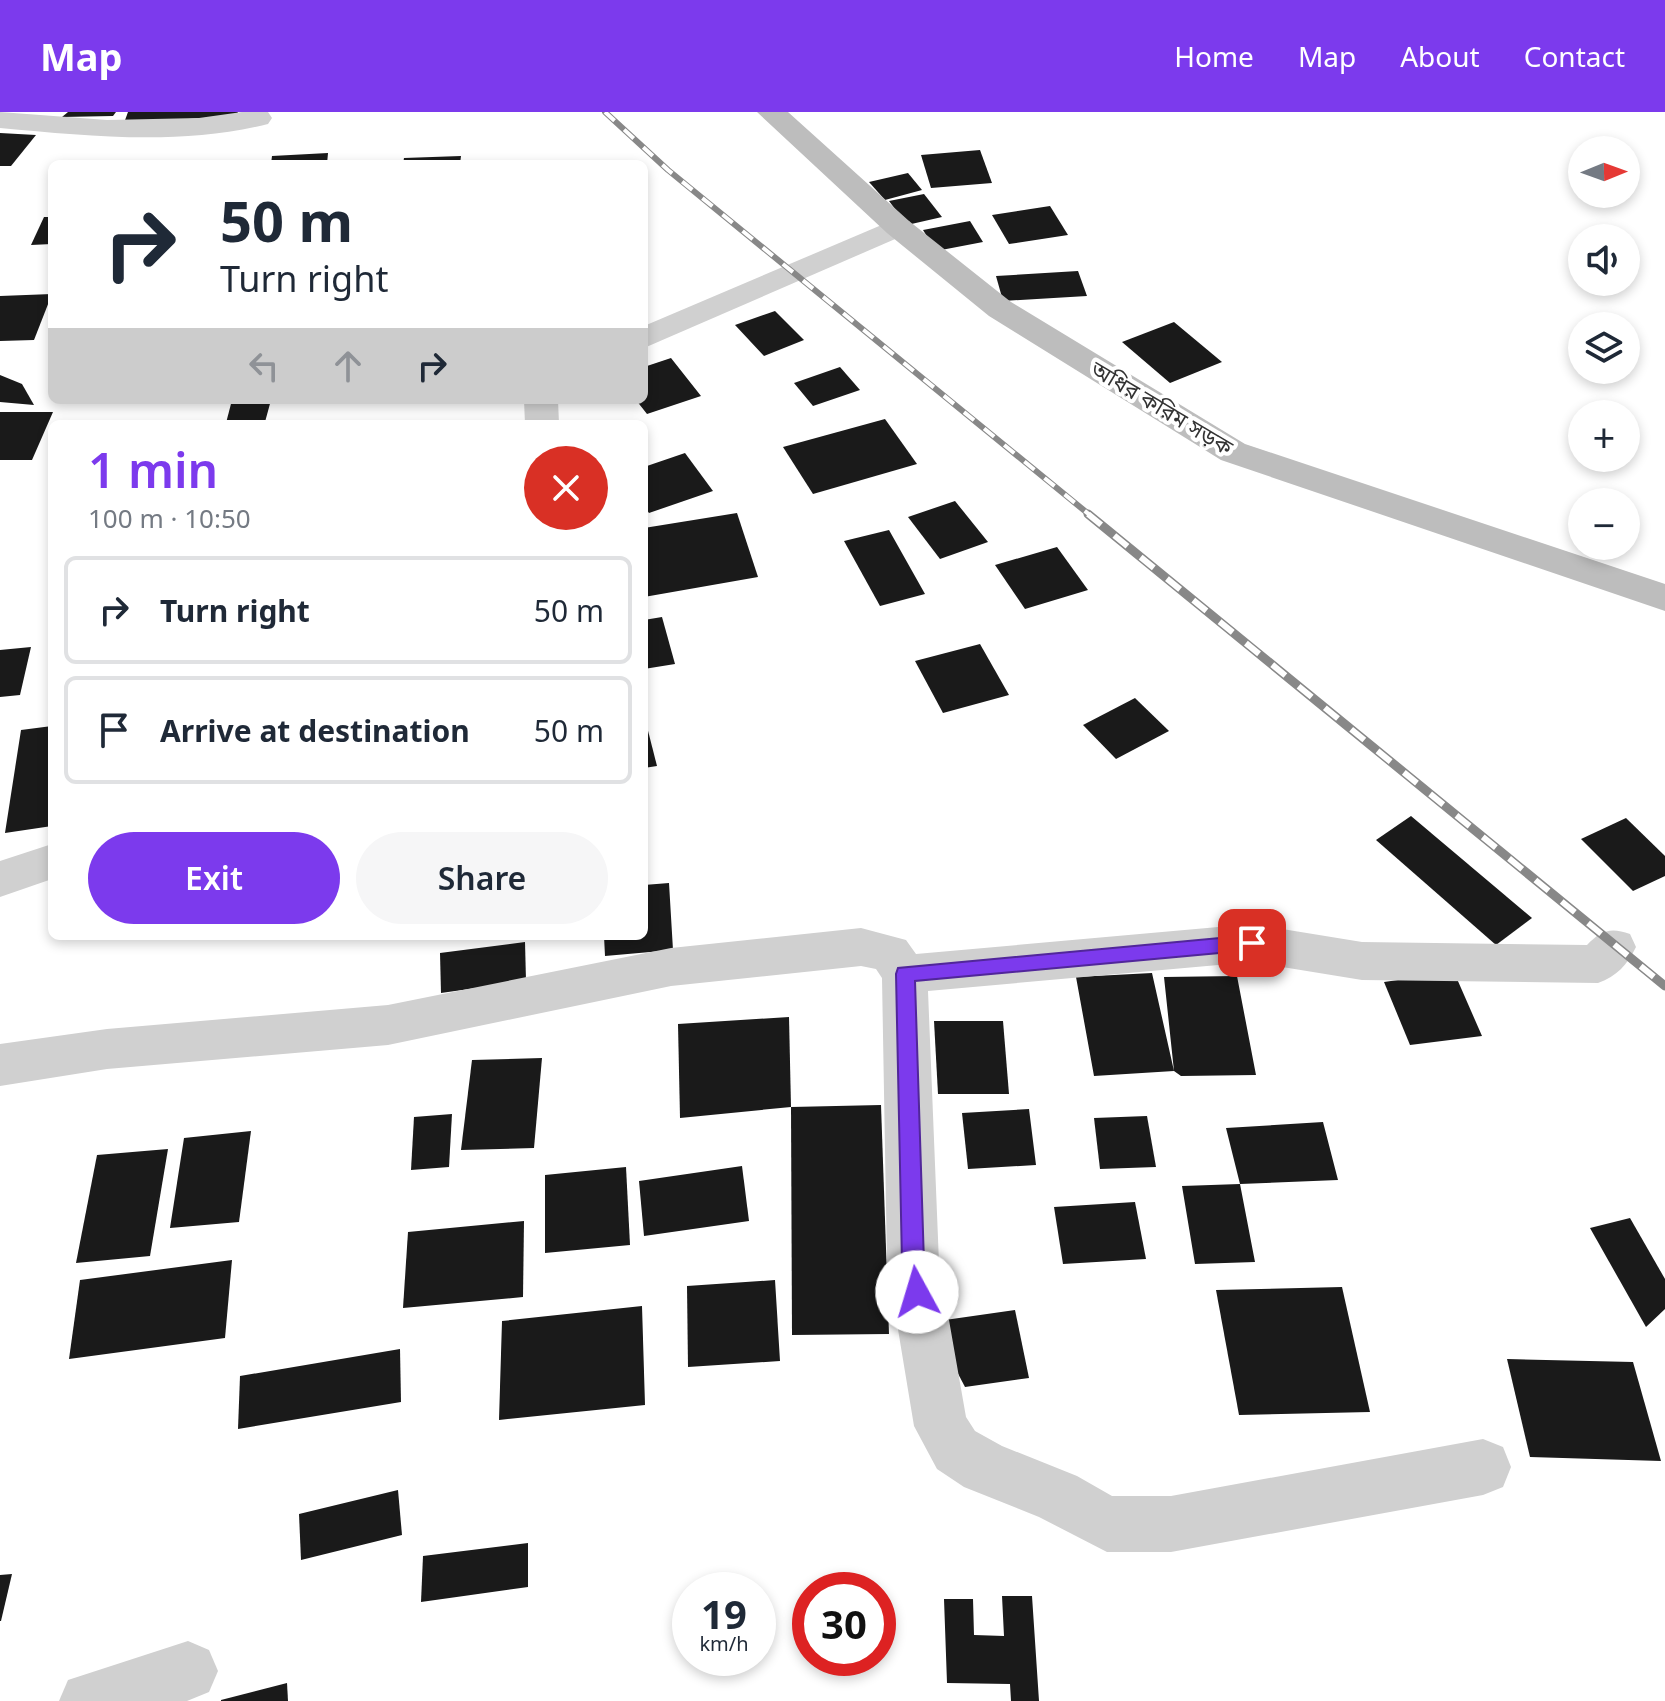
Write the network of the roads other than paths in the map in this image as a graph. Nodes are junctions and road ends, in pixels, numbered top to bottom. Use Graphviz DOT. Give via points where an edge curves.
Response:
graph roads {
  1 [pos="771,112"];
  2 [pos="258,118"];
  3 [pos="0,120"];
  4 [pos="898,227"];
  5 [pos="648,336"];
  6 [pos="1665,598"];
  7 [pos="48,862"];
  8 [pos="0,879"];
  9 [pos="1614,947"];
  10 [pos="905,974"];
  11 [pos="0,1065"];
  12 [pos="1483,1467"];
  13 [pos="188,1671"];
  14 [pos="89,1701"];
  1 -- 4 [label="main road, অধির করিম সড়ক"];
  2 -- 3 [label="street" via="199,127 107,129"];
  4 -- 5 [label="street"];
  4 -- 6 [label="main road, অধির করিম সড়ক" via="1000,309 1233,452"];
  7 -- 8 [label="street"];
  9 -- 10 [label="street" via="1598,964 1362,961 1252,943"];
  10 -- 11 [label="street" via="890,953 861,947 830,950 671,967 388,1025 107,1049"];
  10 -- 12 [label="street" via="913,1263 941,1426 956,1450 1107,1524 1171,1524"];
  13 -- 14 [label="street"];
}
